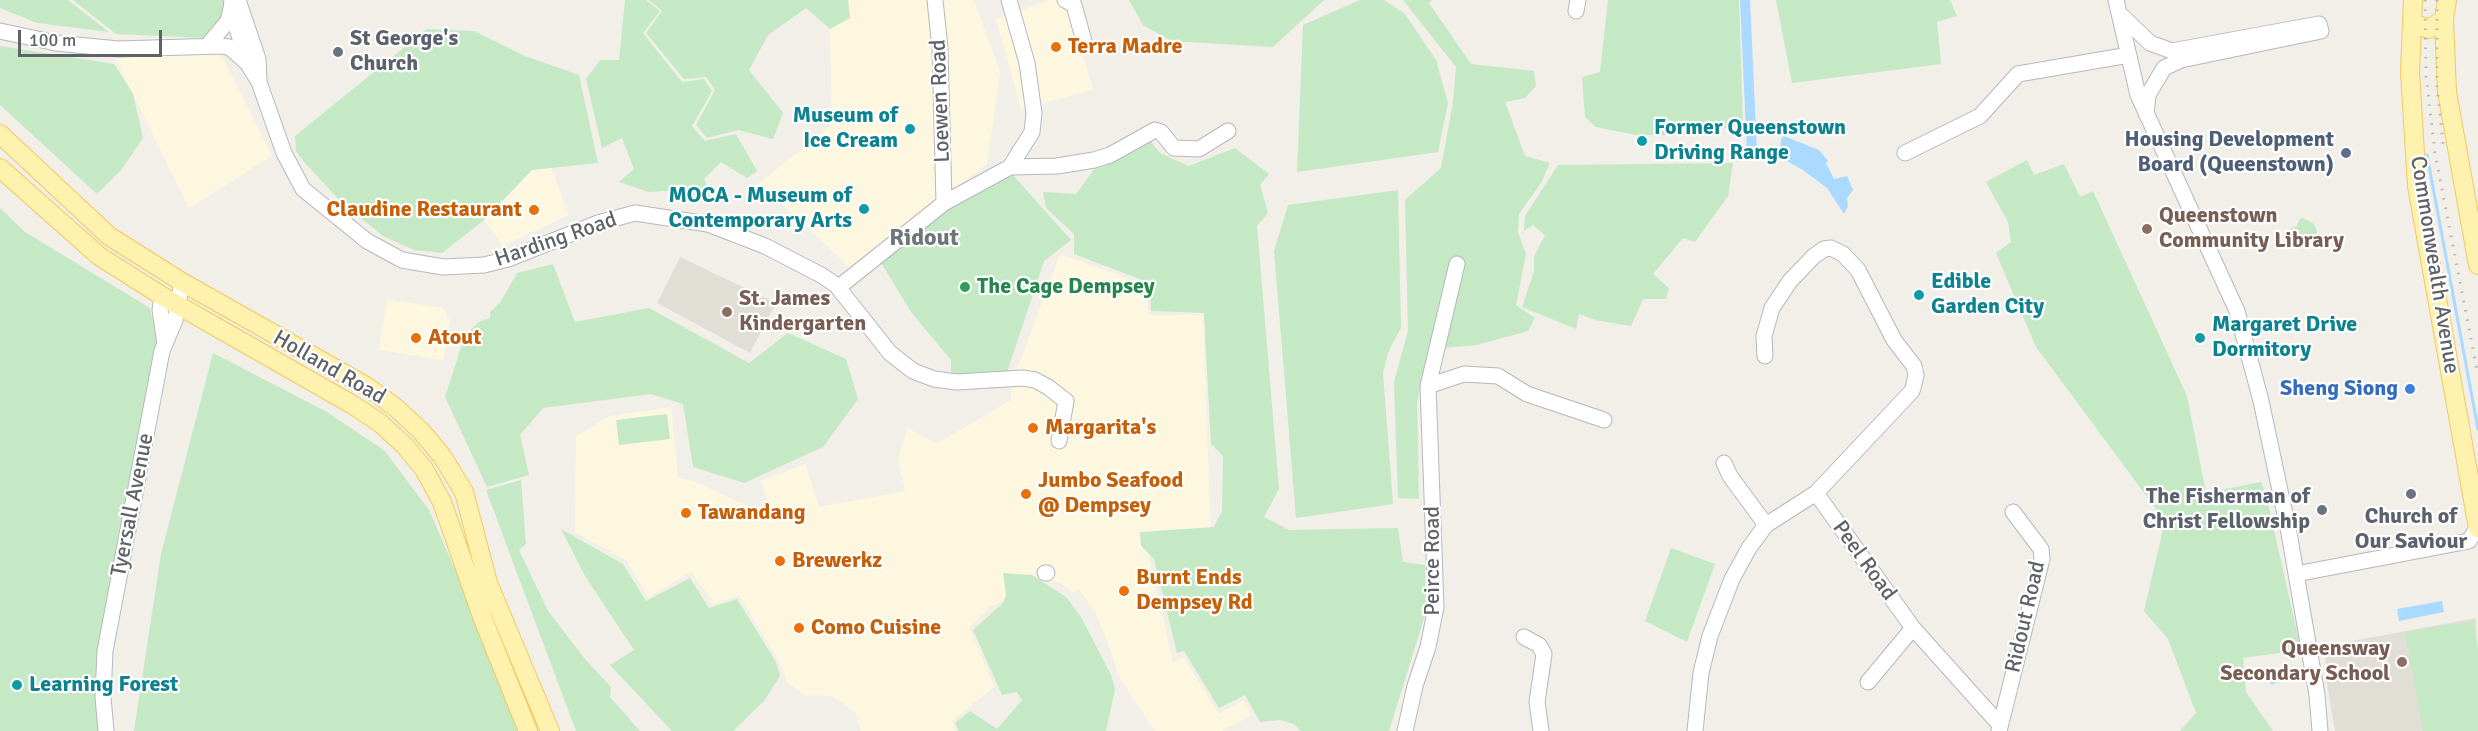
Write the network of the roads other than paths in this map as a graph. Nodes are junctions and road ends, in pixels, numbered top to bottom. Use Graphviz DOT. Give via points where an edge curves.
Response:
graph roads {
  1 [pos="935,0"];
  2 [pos="1009,0"];
  3 [pos="1065,0"];
  4 [pos="2413,0"];
  5 [pos="2447,0"];
  6 [pos="233,3"];
  7 [pos="2118,7"];
  8 [pos="2444,19"];
  9 [pos="2412,23"];
  10 [pos="0,31"];
  11 [pos="243,33"];
  12 [pos="208,45"];
  13 [pos="1085,45"];
  14 [pos="2129,55"];
  15 [pos="2177,55"];
  16 [pos="248,64"];
  17 [pos="259,82"];
  18 [pos="2146,114"];
  19 [pos="1228,131"];
  20 [pos="0,134"];
  21 [pos="1905,153"];
  22 [pos="1010,167"];
  23 [pos="0,168"];
  24 [pos="945,203"];
  25 [pos="2478,262"];
  26 [pos="1457,264"];
  27 [pos="182,282"];
  28 [pos="839,287"];
  29 [pos="170,300"];
  30 [pos="1765,356"];
  31 [pos="1428,386"];
  32 [pos="1604,420"];
  33 [pos="1059,441"];
  34 [pos="1724,464"];
  35 [pos="1816,493"];
  36 [pos="2013,512"];
  37 [pos="1766,525"];
  38 [pos="2476,536"];
  39 [pos="2296,574"];
  40 [pos="1913,628"];
  41 [pos="1524,637"];
  42 [pos="1868,682"];
  43 [pos="2000,728"];
  44 [pos="539,729"];
  45 [pos="106,731"];
  46 [pos="1405,731"];
  47 [pos="1541,731"];
  48 [pos="1695,731"];
  49 [pos="2320,731"];
  1 -- 24 [label="street, Loewen Road"];
  2 -- 22 [label="street, Loewen Road" via="1027,63 1034,113 1032,132"];
  3 -- 13 [label="street" via="1074,5"];
  4 -- 9 [label="main road, Commonwealth Avenue"];
  5 -- 8 [label="main road, Commonwealth Avenue"];
  6 -- 11 [label="street"];
  6 -- 12 [label="street" via="228,21"];
  7 -- 14 [label="street"];
  7 -- 15 [label="street" via="2150,43"];
  8 -- 9 [label="main road" via="2428,29"];
  8 -- 25 [label="main road, Commonwealth Avenue" via="2447,92"];
  9 -- 38 [label="main road, Commonwealth Avenue" via="2410,72 2417,186"];
  10 -- 12 [label="street" via="56,43 115,49"];
  11 -- 12 [label="street"];
  11 -- 16 [label="street, Harding Road"];
  11 -- 17 [label="street, Harding Road" via="258,59"];
  12 -- 16 [label="street" via="229,47"];
  14 -- 18 [label="street"];
  14 -- 21 [label="street" via="2018,74 1980,116"];
  15 -- 15 [label="street" via="2319,24 2321,31"];
  15 -- 18 [label="street" via="2148,95"];
  16 -- 17 [label="street, Harding Road"];
  17 -- 28 [label="street, Harding Road" via="284,153 303,189 367,242 402,260 443,267 484,265 597,223 641,213 708,224 765,246"];
  18 -- 39 [label="street" via="2237,310 2268,431"];
  19 -- 22 [label="street, Loewen Road" via="1200,149 1174,148 1155,129 1094,160"];
  20 -- 27 [label="main road, Holland Road" via="109,236"];
  22 -- 24 [label="street, Loewen Road"];
  23 -- 29 [label="main road, Holland Road" via="99,256"];
  24 -- 28 [label="street, Loewen Road"];
  26 -- 31 [label="street, Peirce Road"];
  27 -- 29 [label="street, Tyersall Avenue"];
  27 -- 44 [label="main road, Holland Road" via="366,386 404,415 442,456 464,492 488,582"];
  28 -- 33 [label="street, Harding Road" via="890,352 913,370 934,379 957,382 1035,380 1066,401"];
  29 -- 44 [label="main road, Holland Road" via="353,405 405,446 424,469 442,502 483,619"];
  29 -- 45 [label="street, Tyersall Avenue" via="175,321 165,344 105,651"];
  30 -- 35 [label="street" via="1764,336 1775,302 1814,256 1831,248 1858,270 1894,340 1914,366 1912,391"];
  31 -- 32 [label="street" via="1464,374 1498,376 1527,393"];
  31 -- 46 [label="street, Peirce Road" via="1436,608"];
  34 -- 37 [label="street"];
  35 -- 37 [label="street"];
  35 -- 40 [label="street, Peel Road"];
  36 -- 43 [label="street, Ridout Road" via="2041,549 2043,559"];
  37 -- 48 [label="street" via="1732,579 1710,636 1701,673"];
  38 -- 39 [label="street"];
  39 -- 49 [label="street"];
  40 -- 42 [label="street"];
  40 -- 43 [label="street, Peel Road"];
  41 -- 47 [label="street" via="1539,645 1544,654 1538,702"];
}
